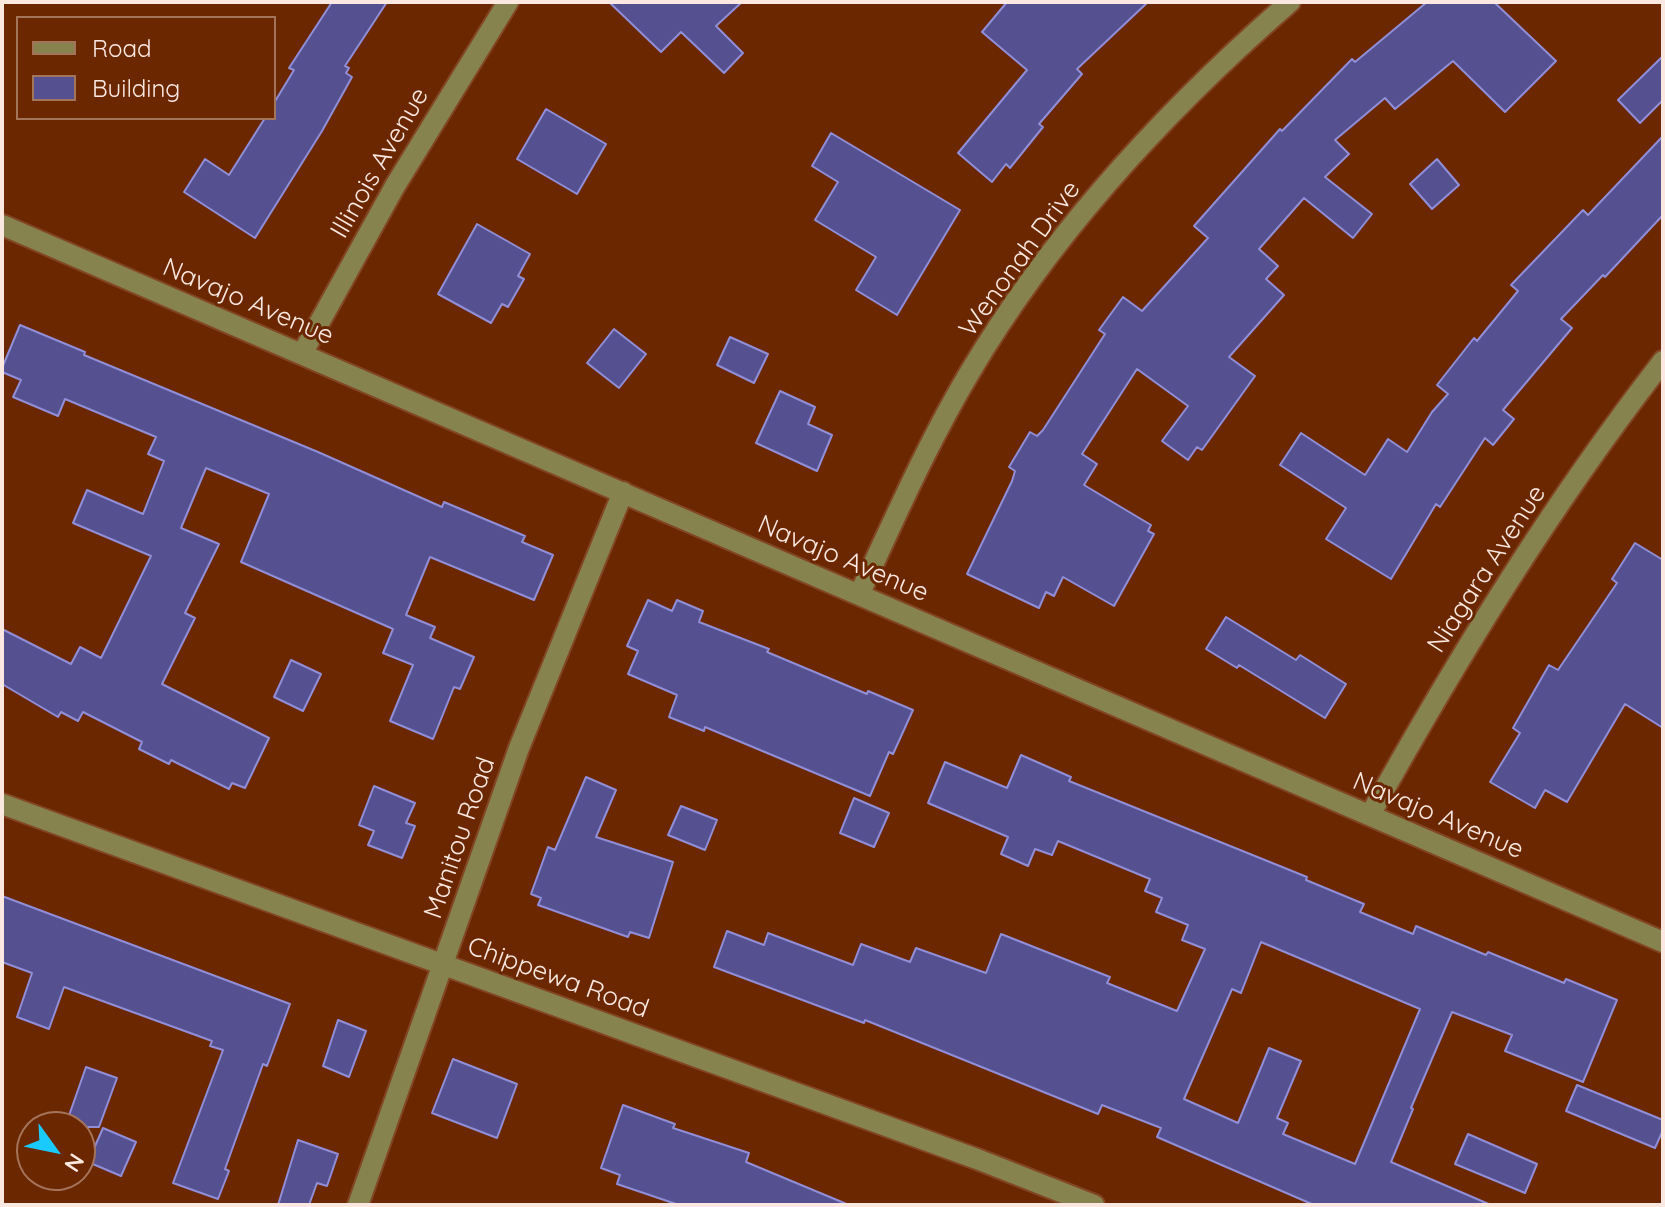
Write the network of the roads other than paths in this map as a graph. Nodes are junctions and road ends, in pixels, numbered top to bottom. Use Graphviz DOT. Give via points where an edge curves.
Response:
graph roads {
  1 [pos="508,2"];
  2 [pos="1290,2"];
  3 [pos="2,225"];
  4 [pos="302,354"];
  5 [pos="1663,361"];
  6 [pos="623,492"];
  7 [pos="859,595"];
  8 [pos="2,804"];
  9 [pos="1370,815"];
  10 [pos="1663,942"];
  11 [pos="443,964"];
  12 [pos="358,1205"];
  13 [pos="1094,1205"];
  1 -- 4 [label="street, Illinois Avenue" via="402,174"];
  2 -- 7 [label="street, Wenonah Drive" via="1132,157 1028,284 944,417"];
  3 -- 4 [label="street, Navajo Avenue"];
  4 -- 6 [label="street, Navajo Avenue"];
  5 -- 9 [label="street, Niagara Avenue" via="1524,554"];
  6 -- 7 [label="street, Navajo Avenue"];
  6 -- 11 [label="street, Manitou Road" via="519,748"];
  7 -- 9 [label="street, Navajo Avenue"];
  8 -- 11 [label="street, Chippewa Road"];
  9 -- 10 [label="street, Navajo Avenue"];
  11 -- 12 [label="street, Manitou Road"];
  11 -- 13 [label="street, Chippewa Road"];
}
